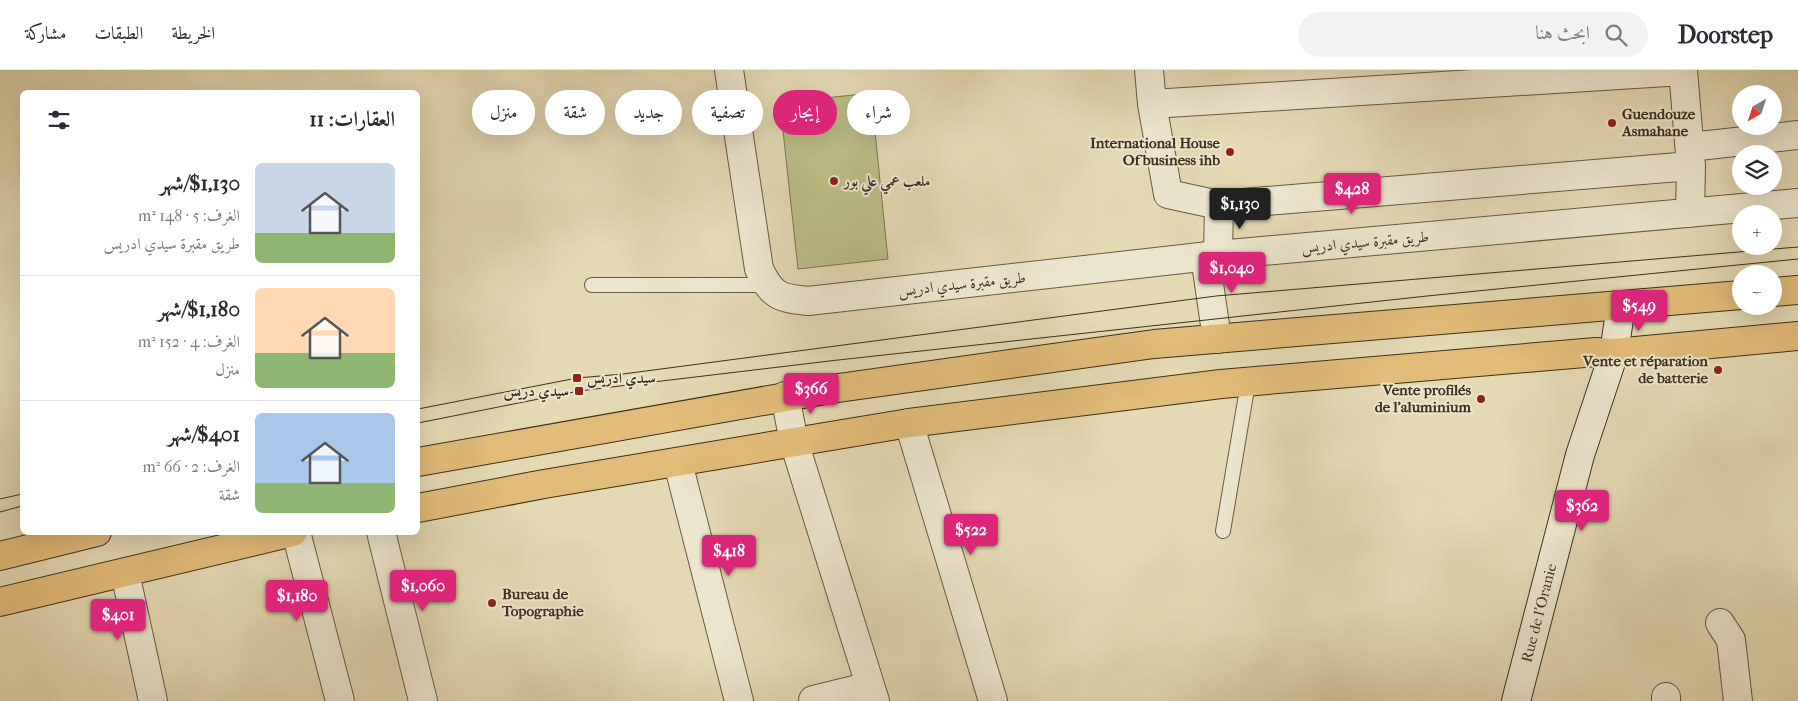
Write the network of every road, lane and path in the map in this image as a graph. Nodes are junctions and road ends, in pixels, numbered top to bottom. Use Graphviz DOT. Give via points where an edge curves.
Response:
graph roads {
  1 [pos="729,70"];
  2 [pos="1149,70"];
  3 [pos="1683,70"];
  4 [pos="1152,104"];
  5 [pos="1798,135"];
  6 [pos="1691,156"];
  7 [pos="1798,203"];
  8 [pos="1219,205"];
  9 [pos="1690,213"];
  10 [pos="1212,255"];
  11 [pos="592,285"];
  12 [pos="767,285"];
  13 [pos="1798,290"];
  14 [pos="1782,291"];
  15 [pos="1732,296"];
  16 [pos="1621,305"];
  17 [pos="1798,336"];
  18 [pos="1217,338"];
  19 [pos="1614,353"];
  20 [pos="1248,383"];
  21 [pos="785,396"];
  22 [pos="909,424"];
  23 [pos="794,442"];
  24 [pos="420,462"];
  25 [pos="678,463"];
  26 [pos="420,508"];
  27 [pos="1224,531"];
  28 [pos="85,535"];
  29 [pos="282,535"];
  30 [pos="295,535"];
  31 [pos="382,535"];
  32 [pos="0,556"];
  33 [pos="125,573"];
  34 [pos="0,602"];
  35 [pos="1720,623"];
  36 [pos="873,693"];
  37 [pos="813,700"];
  38 [pos="153,701"];
  39 [pos="340,701"];
  40 [pos="423,701"];
  41 [pos="739,701"];
  42 [pos="993,701"];
  43 [pos="1516,701"];
  44 [pos="1738,701"];
  1 -- 12 [label="street" via="759,269"];
  2 -- 4 [label="street"];
  3 -- 4 [label="street"];
  3 -- 6 [label="street"];
  4 -- 8 [label="street" via="1168,194"];
  5 -- 6 [label="street"];
  6 -- 8 [label="street"];
  6 -- 9 [label="street"];
  7 -- 9 [label="street, طريق مقبرة سيدي ادريس"];
  8 -- 10 [label="street"];
  9 -- 10 [label="street, طريق مقبرة سيدي ادريس"];
  10 -- 12 [label="street, طريق مقبرة سيدي ادريس" via="808,301 784,299"];
  10 -- 18 [label="street"];
  11 -- 12 [label="lane"];
  13 -- 14 [label="main road"];
  15 -- 16 [label="main road"];
  16 -- 18 [label="main road"];
  16 -- 19 [label="street, Rue de l'Oranie"];
  17 -- 19 [label="main road"];
  18 -- 21 [label="main road"];
  19 -- 20 [label="main road"];
  19 -- 43 [label="street, Rue de l'Oranie" via="1580,455"];
  20 -- 22 [label="main road"];
  20 -- 27 [label="lane"];
  21 -- 23 [label="street"];
  21 -- 24 [label="main road"];
  22 -- 23 [label="main road"];
  22 -- 42 [label="street"];
  23 -- 25 [label="main road"];
  23 -- 36 [label="street"];
  25 -- 26 [label="main road"];
  25 -- 41 [label="street"];
  28 -- 32 [label="main road"];
  29 -- 33 [label="main road"];
  30 -- 39 [label="street"];
  31 -- 40 [label="street"];
  33 -- 34 [label="main road"];
  33 -- 38 [label="street"];
  35 -- 44 [label="street" via="1730,640"];
  36 -- 37 [label="street"];
}
